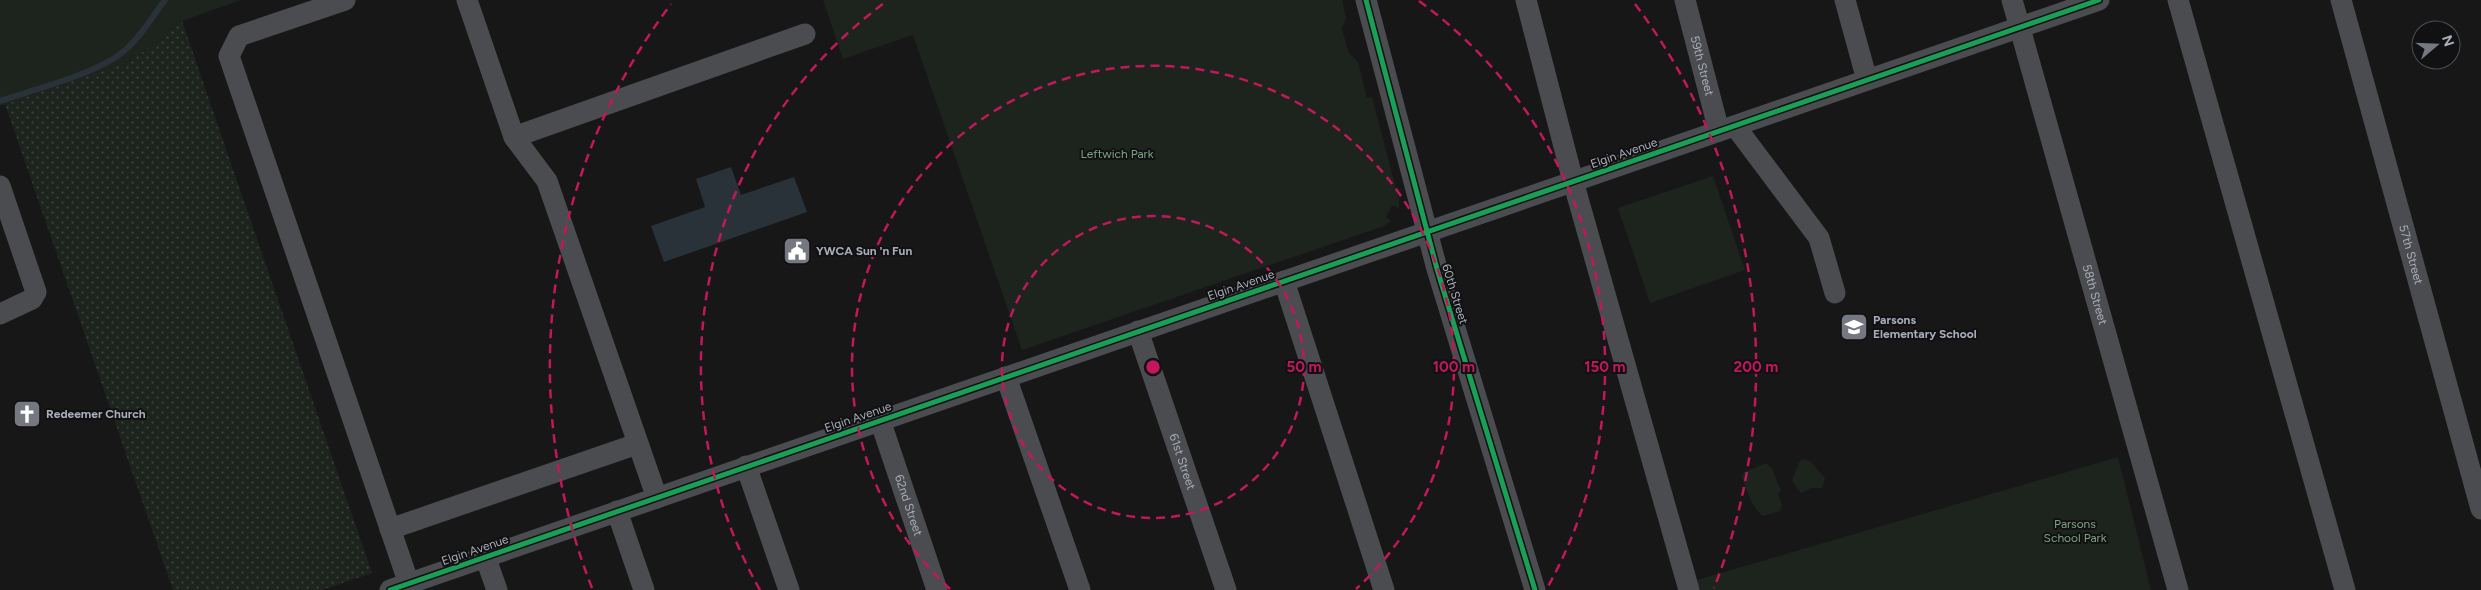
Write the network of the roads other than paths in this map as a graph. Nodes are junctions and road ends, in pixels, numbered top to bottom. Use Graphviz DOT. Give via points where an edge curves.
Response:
graph roads {
  1 [pos="345,0"];
  2 [pos="467,0"];
  3 [pos="1366,0"];
  4 [pos="1526,0"];
  5 [pos="1685,0"];
  6 [pos="1845,0"];
  7 [pos="2012,0"];
  8 [pos="2099,0"];
  9 [pos="2178,0"];
  10 [pos="2341,0"];
  11 [pos="2019,27"];
  12 [pos="805,34"];
  13 [pos="1867,80"];
  14 [pos="1727,128"];
  15 [pos="514,137"];
  16 [pos="1573,181"];
  17 [pos="0,186"];
  18 [pos="1427,231"];
  19 [pos="1284,281"];
  20 [pos="1835,294"];
  21 [pos="0,314"];
  22 [pos="1138,331"];
  23 [pos="1006,377"];
  24 [pos="880,420"];
  25 [pos="637,444"];
  26 [pos="746,466"];
  27 [pos="657,498"];
  28 [pos="2481,509"];
  29 [pos="617,511"];
  30 [pos="390,529"];
  31 [pos="485,556"];
  32 [pos="399,587"];
  33 [pos="497,590"];
  34 [pos="644,590"];
  35 [pos="789,590"];
  36 [pos="937,590"];
  37 [pos="1080,590"];
  38 [pos="1226,590"];
  39 [pos="1384,590"];
  40 [pos="1535,590"];
  41 [pos="1688,590"];
  42 [pos="2178,590"];
  43 [pos="2345,590"];
  1 -- 30 [label="street" via="239,36 229,56"];
  2 -- 15 [label="street"];
  3 -- 18 [label="street, 60th Street"];
  4 -- 16 [label="street"];
  5 -- 14 [label="street, 59th Street"];
  6 -- 13 [label="street"];
  7 -- 11 [label="street, 58th Street"];
  8 -- 11 [label="street, Elgin Avenue"];
  9 -- 43 [label="street"];
  10 -- 28 [label="street, 57th Street"];
  11 -- 13 [label="street, Elgin Avenue"];
  11 -- 42 [label="street, 58th Street"];
  12 -- 15 [label="street"];
  13 -- 14 [label="street, Elgin Avenue"];
  14 -- 16 [label="street, Elgin Avenue"];
  14 -- 20 [label="street" via="1819,238"];
  15 -- 25 [label="street" via="547,181"];
  16 -- 18 [label="street, Elgin Avenue"];
  16 -- 41 [label="street"];
  17 -- 21 [label="street" via="36,292 32,299"];
  18 -- 19 [label="street, Elgin Avenue"];
  18 -- 40 [label="street, 60th Street"];
  19 -- 22 [label="street, Elgin Avenue"];
  19 -- 39 [label="street"];
  22 -- 23 [label="street, Elgin Avenue"];
  22 -- 38 [label="street, 61st Street"];
  23 -- 24 [label="street, Elgin Avenue"];
  23 -- 37 [label="street"];
  24 -- 26 [label="street, Elgin Avenue"];
  24 -- 36 [label="street, 62nd Street"];
  25 -- 27 [label="street"];
  25 -- 30 [label="street"];
  26 -- 27 [label="street, Elgin Avenue"];
  26 -- 35 [label="street"];
  27 -- 29 [label="street, Elgin Avenue"];
  29 -- 31 [label="street, Elgin Avenue"];
  29 -- 34 [label="street"];
  30 -- 32 [label="street"];
  31 -- 32 [label="street, Elgin Avenue"];
  31 -- 33 [label="street"];
}
